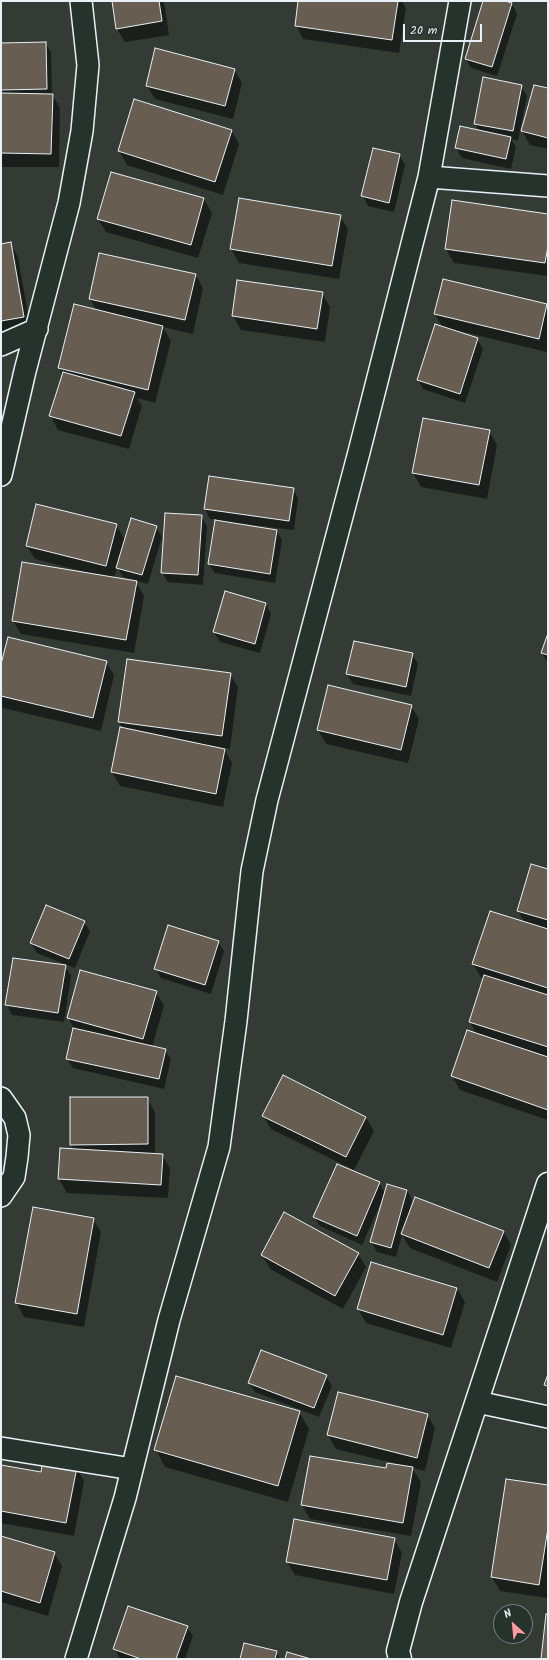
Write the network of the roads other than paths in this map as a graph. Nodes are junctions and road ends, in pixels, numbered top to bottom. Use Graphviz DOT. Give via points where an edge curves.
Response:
graph roads {
  1 [pos="81,1"];
  2 [pos="460,1"];
  3 [pos="429,177"];
  4 [pos="548,186"];
  5 [pos="37,329"];
  6 [pos="1,345"];
  7 [pos="1,475"];
  8 [pos="1,1098"];
  9 [pos="548,1184"];
  10 [pos="1,1196"];
  11 [pos="477,1402"];
  12 [pos="548,1417"];
  13 [pos="1,1448"];
  14 [pos="132,1469"];
  15 [pos="76,1659"];
  16 [pos="400,1659"];
  1 -- 5 [label="street" via="88,65 82,131 69,203"];
  2 -- 3 [label="street"];
  3 -- 4 [label="street"];
  3 -- 14 [label="street" via="267,800 252,871 219,1147 169,1320"];
  5 -- 6 [label="street"];
  5 -- 7 [label="street"];
  8 -- 10 [label="street" via="15,1118 19,1136 14,1177"];
  9 -- 11 [label="street"];
  11 -- 12 [label="street"];
  11 -- 16 [label="street" via="411,1602 398,1651"];
  13 -- 14 [label="street"];
  14 -- 15 [label="street"];
}
